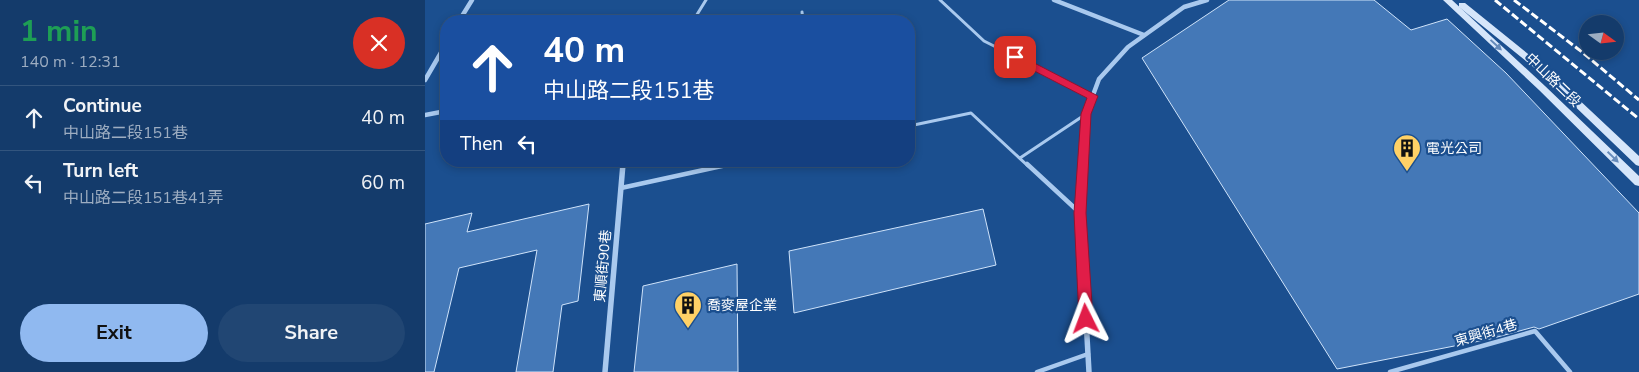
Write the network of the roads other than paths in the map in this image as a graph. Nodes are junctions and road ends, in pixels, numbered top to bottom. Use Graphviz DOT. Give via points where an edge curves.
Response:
graph roads {
  1 [pos="472,0"];
  2 [pos="706,0"];
  3 [pos="940,0"];
  4 [pos="1054,0"];
  5 [pos="1207,0"];
  6 [pos="1447,0"];
  7 [pos="1455,0"];
  8 [pos="463,15"];
  9 [pos="697,15"];
  10 [pos="1144,35"];
  11 [pos="440,54"];
  12 [pos="425,80"];
  13 [pos="1093,96"];
  14 [pos="440,112"];
  15 [pos="1086,114"];
  16 [pos="425,115"];
  17 [pos="915,125"];
  18 [pos="1020,158"];
  19 [pos="1639,162"];
  20 [pos="623,167"];
  21 [pos="718,167"];
  22 [pos="1639,182"];
  23 [pos="621,188"];
  24 [pos="1080,213"];
  25 [pos="1088,354"];
  26 [pos="605,372"];
  27 [pos="1037,372"];
  28 [pos="1089,372"];
  29 [pos="1390,372"];
  30 [pos="1570,372"];
  1 -- 8 [label="street"];
  2 -- 9 [label="lane"];
  3 -- 13 [label="lane" via="984,41"];
  4 -- 10 [label="street"];
  5 -- 10 [label="street" via="1184,7"];
  6 -- 22 [label="main road, 中山路二段, one-way"];
  7 -- 19 [label="main road, 中山路二段" via="1540,68"];
  10 -- 13 [label="street" via="1099,79"];
  11 -- 12 [label="street"];
  13 -- 15 [label="street"];
  14 -- 16 [label="street"];
  15 -- 18 [label="lane"];
  15 -- 24 [label="street"];
  17 -- 18 [label="lane" via="971,113"];
  18 -- 24 [label="lane"];
  20 -- 23 [label="street, 東順街90巷"];
  21 -- 23 [label="lane"];
  23 -- 26 [label="street, 東順街90巷"];
  24 -- 25 [label="street"];
  25 -- 27 [label="lane"];
  25 -- 28 [label="street"];
  29 -- 30 [label="lane, 東興街4巷" via="1535,331"];
}
